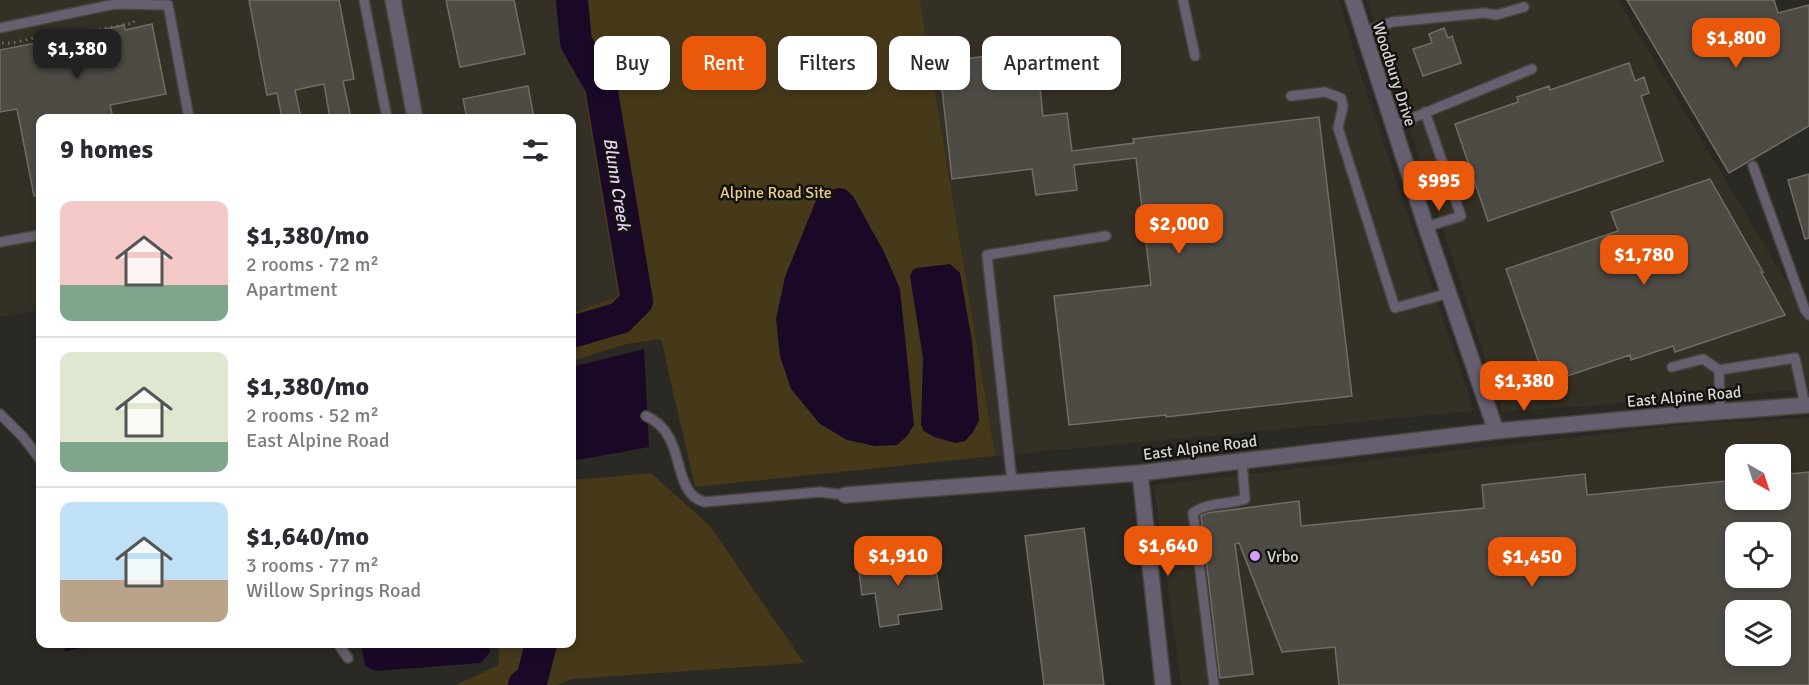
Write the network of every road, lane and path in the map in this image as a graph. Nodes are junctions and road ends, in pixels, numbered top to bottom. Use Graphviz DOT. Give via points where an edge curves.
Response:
graph roads {
  1 [pos="364,0"];
  2 [pos="393,0"];
  3 [pos="1184,0"];
  4 [pos="1353,0"];
  5 [pos="115,2"];
  6 [pos="1524,7"];
  7 [pos="133,18"];
  8 [pos="0,28"];
  9 [pos="1362,33"];
  10 [pos="0,42"];
  11 [pos="1195,56"];
  12 [pos="1532,69"];
  13 [pos="1291,96"];
  14 [pos="1425,112"];
  15 [pos="188,114"];
  16 [pos="386,114"];
  17 [pos="414,114"];
  18 [pos="1393,126"];
  19 [pos="1752,166"];
  20 [pos="1426,227"];
  21 [pos="36,236"];
  22 [pos="1106,236"];
  23 [pos="0,242"];
  24 [pos="1449,293"];
  25 [pos="1809,315"];
  26 [pos="1672,367"];
  27 [pos="1719,370"];
  28 [pos="1807,405"];
  29 [pos="1720,411"];
  30 [pos="0,414"];
  31 [pos="646,416"];
  32 [pos="1496,431"];
  33 [pos="36,454"];
  34 [pos="1242,461"];
  35 [pos="1140,472"];
  36 [pos="1012,482"];
  37 [pos="845,495"];
  38 [pos="341,648"];
  39 [pos="348,658"];
  40 [pos="1163,685"];
  41 [pos="1214,685"];
  1 -- 16 [label="lane"];
  2 -- 17 [label="street"];
  3 -- 11 [label="lane"];
  4 -- 9 [label="street, Woodbury Drive"];
  5 -- 8 [label="lane"];
  5 -- 15 [label="lane" via="168,5"];
  6 -- 9 [label="lane" via="1496,15 1392,22"];
  7 -- 10 [label="path" via="134,22 52,38 51,34"];
  9 -- 18 [label="street, Woodbury Drive"];
  12 -- 14 [label="lane"];
  13 -- 24 [label="lane" via="1324,92 1341,98 1338,128 1395,308"];
  14 -- 18 [label="lane"];
  14 -- 20 [label="lane" via="1461,216"];
  18 -- 20 [label="street, Woodbury Drive"];
  19 -- 25 [label="lane"];
  20 -- 24 [label="street, Woodbury Drive"];
  21 -- 23 [label="lane"];
  22 -- 36 [label="lane" via="987,255"];
  24 -- 32 [label="street, Woodbury Drive"];
  26 -- 27 [label="lane" via="1703,359"];
  27 -- 28 [label="lane" via="1795,358"];
  27 -- 29 [label="lane"];
  28 -- 29 [label="street, East Alpine Road"];
  29 -- 32 [label="street, East Alpine Road"];
  30 -- 33 [label="lane"];
  31 -- 37 [label="lane, East Alpine Road" via="657,421 674,445 686,490 695,500 820,492"];
  32 -- 34 [label="street, East Alpine Road"];
  34 -- 35 [label="street, East Alpine Road"];
  34 -- 41 [label="lane" via="1245,498 1200,507 1193,513"];
  35 -- 36 [label="street, East Alpine Road"];
  35 -- 40 [label="street"];
  36 -- 37 [label="street, East Alpine Road"];
  38 -- 39 [label="lane"];
}
